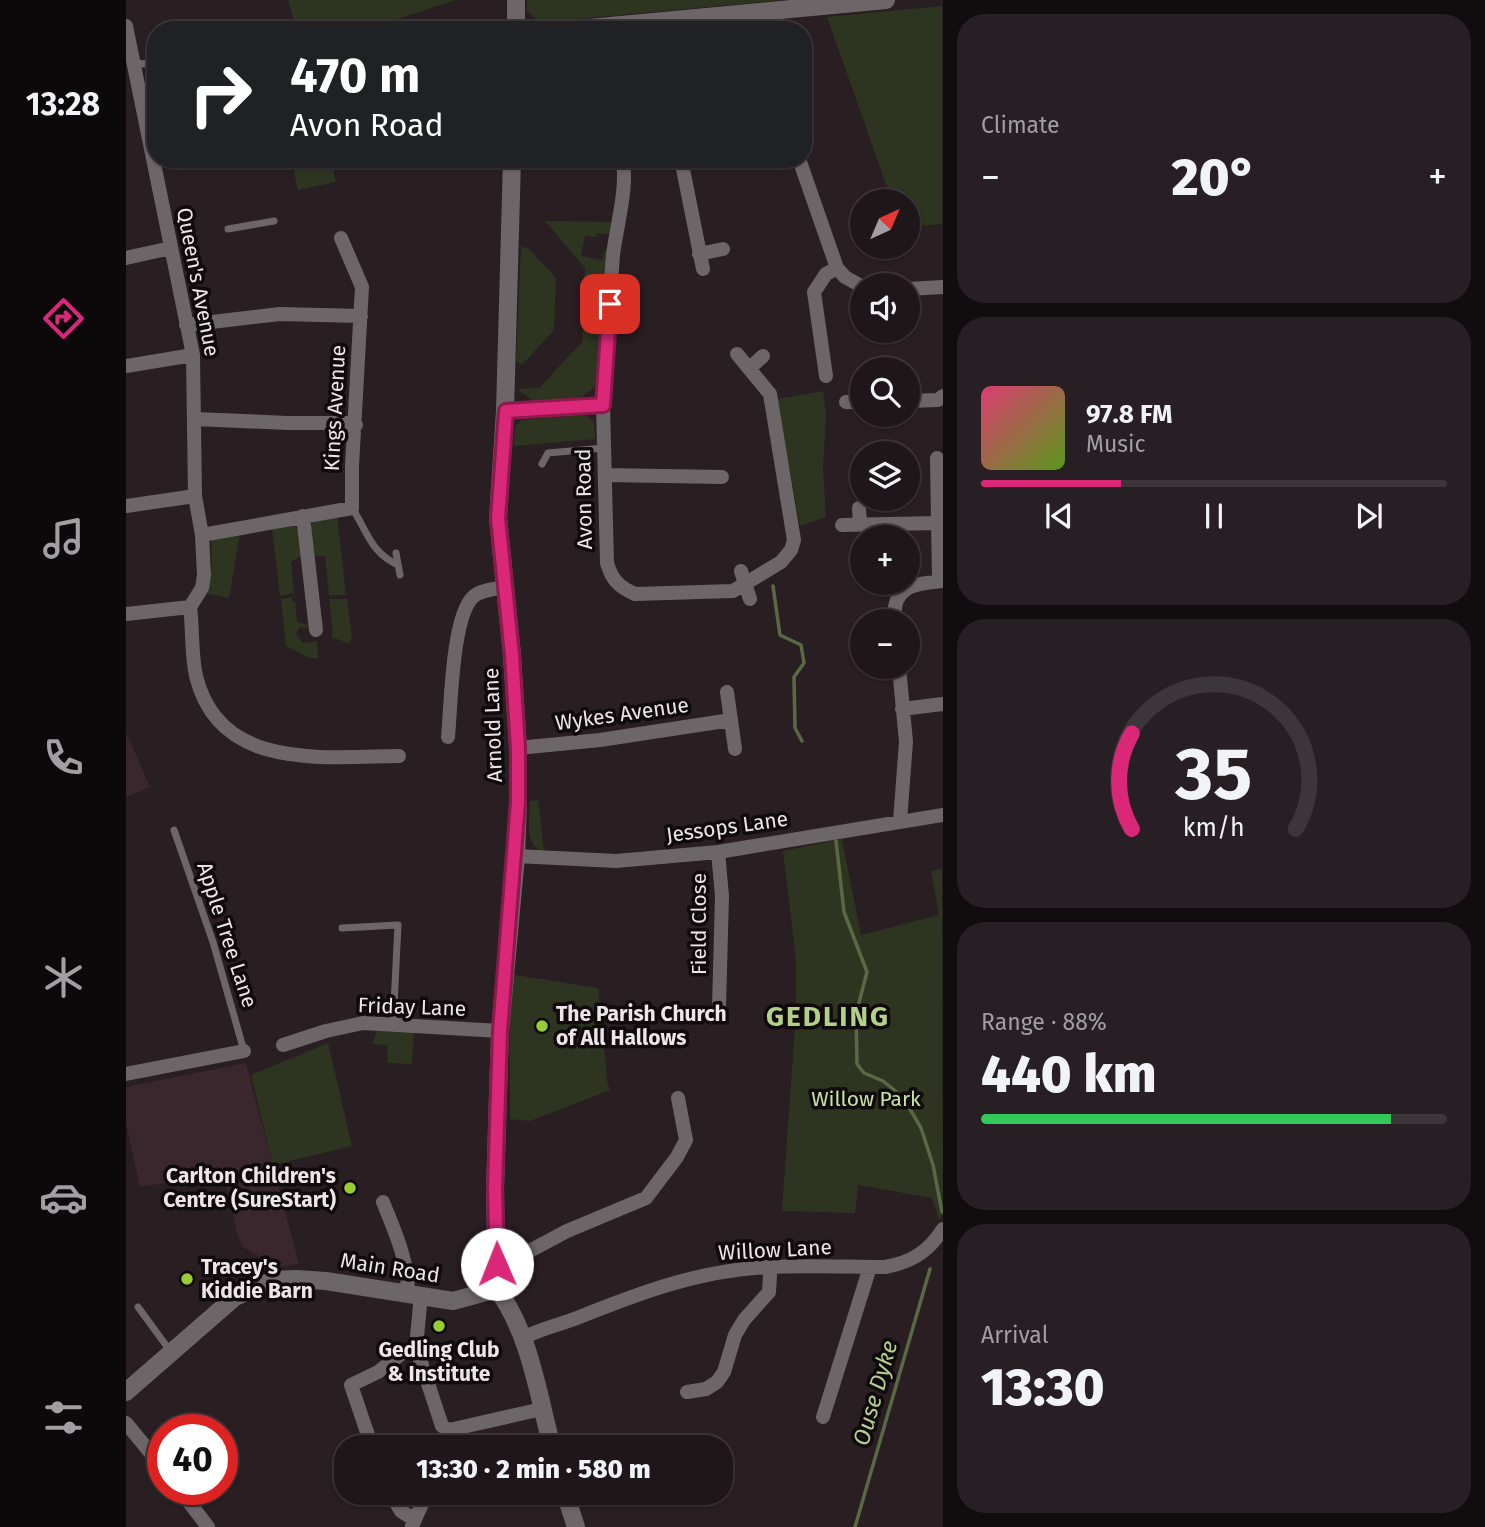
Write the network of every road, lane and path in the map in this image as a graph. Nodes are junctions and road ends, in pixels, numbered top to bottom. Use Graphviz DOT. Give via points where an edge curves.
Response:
graph roads {
  1 [pos="516,0"];
  2 [pos="886,0"];
  3 [pos="771,11"];
  4 [pos="516,21"];
  5 [pos="664,21"];
  6 [pos="774,21"];
  7 [pos="126,26"];
  8 [pos="147,62"];
  9 [pos="135,63"];
  10 [pos="142,104"];
  11 [pos="126,107"];
  12 [pos="147,119"];
  13 [pos="162,168"];
  14 [pos="512,168"];
  15 [pos="623,168"];
  16 [pos="683,168"];
  17 [pos="802,168"];
  18 [pos="274,221"];
  19 [pos="228,229"];
  20 [pos="341,238"];
  21 [pos="171,248"];
  22 [pos="723,249"];
  23 [pos="126,258"];
  24 [pos="837,268"];
  25 [pos="850,280"];
  26 [pos="943,287"];
  27 [pos="920,288"];
  28 [pos="361,316"];
  29 [pos="186,325"];
  30 [pos="737,354"];
  31 [pos="193,355"];
  32 [pos="763,356"];
  33 [pos="126,366"];
  34 [pos="830,366"];
  35 [pos="750,369"];
  36 [pos="943,397"];
  37 [pos="920,401"];
  38 [pos="846,402"];
  39 [pos="850,402"];
  40 [pos="603,405"];
  41 [pos="506,411"];
  42 [pos="195,419"];
  43 [pos="356,425"];
  44 [pos="604,448"];
  45 [pos="937,458"];
  46 [pos="542,464"];
  47 [pos="605,475"];
  48 [pos="940,476"];
  49 [pos="722,477"];
  50 [pos="195,496"];
  51 [pos="126,506"];
  52 [pos="352,508"];
  53 [pos="859,511"];
  54 [pos="303,516"];
  55 [pos="939,523"];
  56 [pos="842,525"];
  57 [pos="850,525"];
  58 [pos="860,525"];
  59 [pos="920,525"];
  60 [pos="202,535"];
  61 [pos="396,553"];
  62 [pos="398,565"];
  63 [pos="400,575"];
  64 [pos="941,581"];
  65 [pos="505,587"];
  66 [pos="190,607"];
  67 [pos="893,609"];
  68 [pos="126,614"];
  69 [pos="316,630"];
  70 [pos="900,679"];
  71 [pos="727,692"];
  72 [pos="943,704"];
  73 [pos="902,709"];
  74 [pos="731,720"];
  75 [pos="448,737"];
  76 [pos="518,748"];
  77 [pos="735,749"];
  78 [pos="399,756"];
  79 [pos="943,815"];
  80 [pos="900,821"];
  81 [pos="174,830"];
  82 [pos="718,852"];
  83 [pos="516,856"];
  84 [pos="342,928"];
  85 [pos="716,1000"];
  86 [pos="393,1025"];
  87 [pos="500,1031"];
  88 [pos="283,1045"];
  89 [pos="244,1051"];
  90 [pos="126,1074"];
  91 [pos="678,1098"];
  92 [pos="383,1202"];
  93 [pos="943,1229"];
  94 [pos="497,1264"];
  95 [pos="766,1267"];
  96 [pos="870,1267"];
  97 [pos="497,1289"];
  98 [pos="414,1294"];
  99 [pos="138,1307"];
  100 [pos="523,1338"];
  101 [pos="416,1347"];
  102 [pos="171,1352"];
  103 [pos="126,1392"];
  104 [pos="687,1392"];
  105 [pos="542,1409"];
  106 [pos="823,1417"];
  107 [pos="126,1423"];
  108 [pos="368,1435"];
  109 [pos="549,1435"];
  110 [pos="147,1449"];
  111 [pos="191,1505"];
  112 [pos="397,1505"];
  113 [pos="422,1505"];
  114 [pos="569,1505"];
  115 [pos="413,1524"];
  116 [pos="208,1527"];
  117 [pos="576,1527"];
  1 -- 4 [label="street"];
  2 -- 3 [label="street"];
  3 -- 5 [label="street"];
  3 -- 6 [label="street"];
  7 -- 9 [label="street, Queen's Avenue"];
  8 -- 9 [label="lane"];
  9 -- 10 [label="street, Queen's Avenue"];
  10 -- 11 [label="street"];
  10 -- 12 [label="street, Queen's Avenue"];
  13 -- 21 [label="street, Queen's Avenue"];
  14 -- 41 [label="street, Arnold Lane"];
  15 -- 40 [label="street, Avon Road"];
  16 -- 22 [label="street" via="701,261"];
  17 -- 24 [label="street"];
  18 -- 19 [label="lane"];
  20 -- 28 [label="street, Kings Avenue" via="362,287"];
  21 -- 23 [label="street"];
  21 -- 29 [label="street, Queen's Avenue"];
  24 -- 25 [label="street"];
  24 -- 34 [label="street" via="826,274 814,292"];
  26 -- 27 [label="street"];
  28 -- 29 [label="street" via="280,314"];
  28 -- 43 [label="street, Kings Avenue"];
  29 -- 31 [label="street, Queen's Avenue"];
  30 -- 35 [label="street"];
  31 -- 33 [label="street"];
  31 -- 42 [label="street, Queen's Avenue"];
  32 -- 35 [label="street"];
  35 -- 47 [label="street, Avon Road" via="770,394 774,407 794,540 781,562 733,591 635,594 623,589 612,578 607,563"];
  36 -- 37 [label="street"];
  38 -- 39 [label="street"];
  40 -- 41 [label="street"];
  40 -- 44 [label="street, Avon Road"];
  41 -- 65 [label="street, Arnold Lane" via="498,518"];
  42 -- 43 [label="street"];
  42 -- 50 [label="street, Queen's Avenue"];
  43 -- 52 [label="street, Kings Avenue"];
  44 -- 46 [label="lane" via="548,453"];
  44 -- 47 [label="street, Avon Road"];
  45 -- 48 [label="street"];
  47 -- 49 [label="street" via="707,483"];
  48 -- 55 [label="street"];
  50 -- 51 [label="street"];
  50 -- 60 [label="street, Queen's Avenue"];
  52 -- 54 [label="street"];
  52 -- 62 [label="lane" via="376,551"];
  53 -- 58 [label="street"];
  54 -- 60 [label="street"];
  54 -- 69 [label="street"];
  55 -- 59 [label="street"];
  55 -- 64 [label="street"];
  56 -- 57 [label="street"];
  60 -- 66 [label="street, Queen's Avenue" via="202,588"];
  61 -- 62 [label="lane"];
  62 -- 63 [label="lane"];
  64 -- 67 [label="street" via="906,589"];
  65 -- 75 [label="street" via="473,597 463,616"];
  65 -- 76 [label="street, Arnold Lane"];
  66 -- 68 [label="street"];
  66 -- 78 [label="street" via="195,674 216,720 235,737 267,750 299,755"];
  70 -- 73 [label="street"];
  71 -- 74 [label="street"];
  72 -- 73 [label="street"];
  73 -- 80 [label="street" via="906,742"];
  74 -- 76 [label="street, Wykes Avenue"];
  74 -- 77 [label="street"];
  76 -- 83 [label="street, Arnold Lane"];
  79 -- 80 [label="street, Jessops Lane"];
  80 -- 82 [label="street, Jessops Lane"];
  81 -- 89 [label="lane, Apple Tree Lane"];
  82 -- 83 [label="street, Jessops Lane" via="616,861"];
  82 -- 85 [label="street, Field Close" via="722,896"];
  83 -- 87 [label="street, Arnold Lane"];
  84 -- 86 [label="lane" via="398,925"];
  86 -- 87 [label="street, Friday Lane"];
  86 -- 88 [label="street, Friday Lane" via="363,1023"];
  87 -- 94 [label="street, Arnold Lane"];
  89 -- 90 [label="street"];
  91 -- 94 [label="street" via="686,1140 646,1198"];
  92 -- 98 [label="street"];
  93 -- 96 [label="street, Willow Lane" via="928,1249 909,1262"];
  94 -- 97 [label="street, Arnold Lane"];
  95 -- 96 [label="street, Willow Lane"];
  95 -- 100 [label="street, Willow Lane" via="689,1278"];
  95 -- 104 [label="street" via="769,1292 744,1320 724,1372 708,1395"];
  96 -- 106 [label="street"];
  97 -- 98 [label="street, Main Road" via="453,1301"];
  97 -- 100 [label="street"];
  98 -- 101 [label="street"];
  98 -- 102 [label="street, Main Road" via="305,1279 273,1280 235,1297"];
  99 -- 102 [label="lane"];
  100 -- 105 [label="street"];
  101 -- 105 [label="street" via="437,1414 449,1430"];
  101 -- 108 [label="street" via="351,1385"];
  102 -- 103 [label="street, Main Road"];
  105 -- 109 [label="street"];
  107 -- 110 [label="street"];
  111 -- 116 [label="street"];
  112 -- 115 [label="street"];
  113 -- 115 [label="street"];
  114 -- 117 [label="street"];
}
